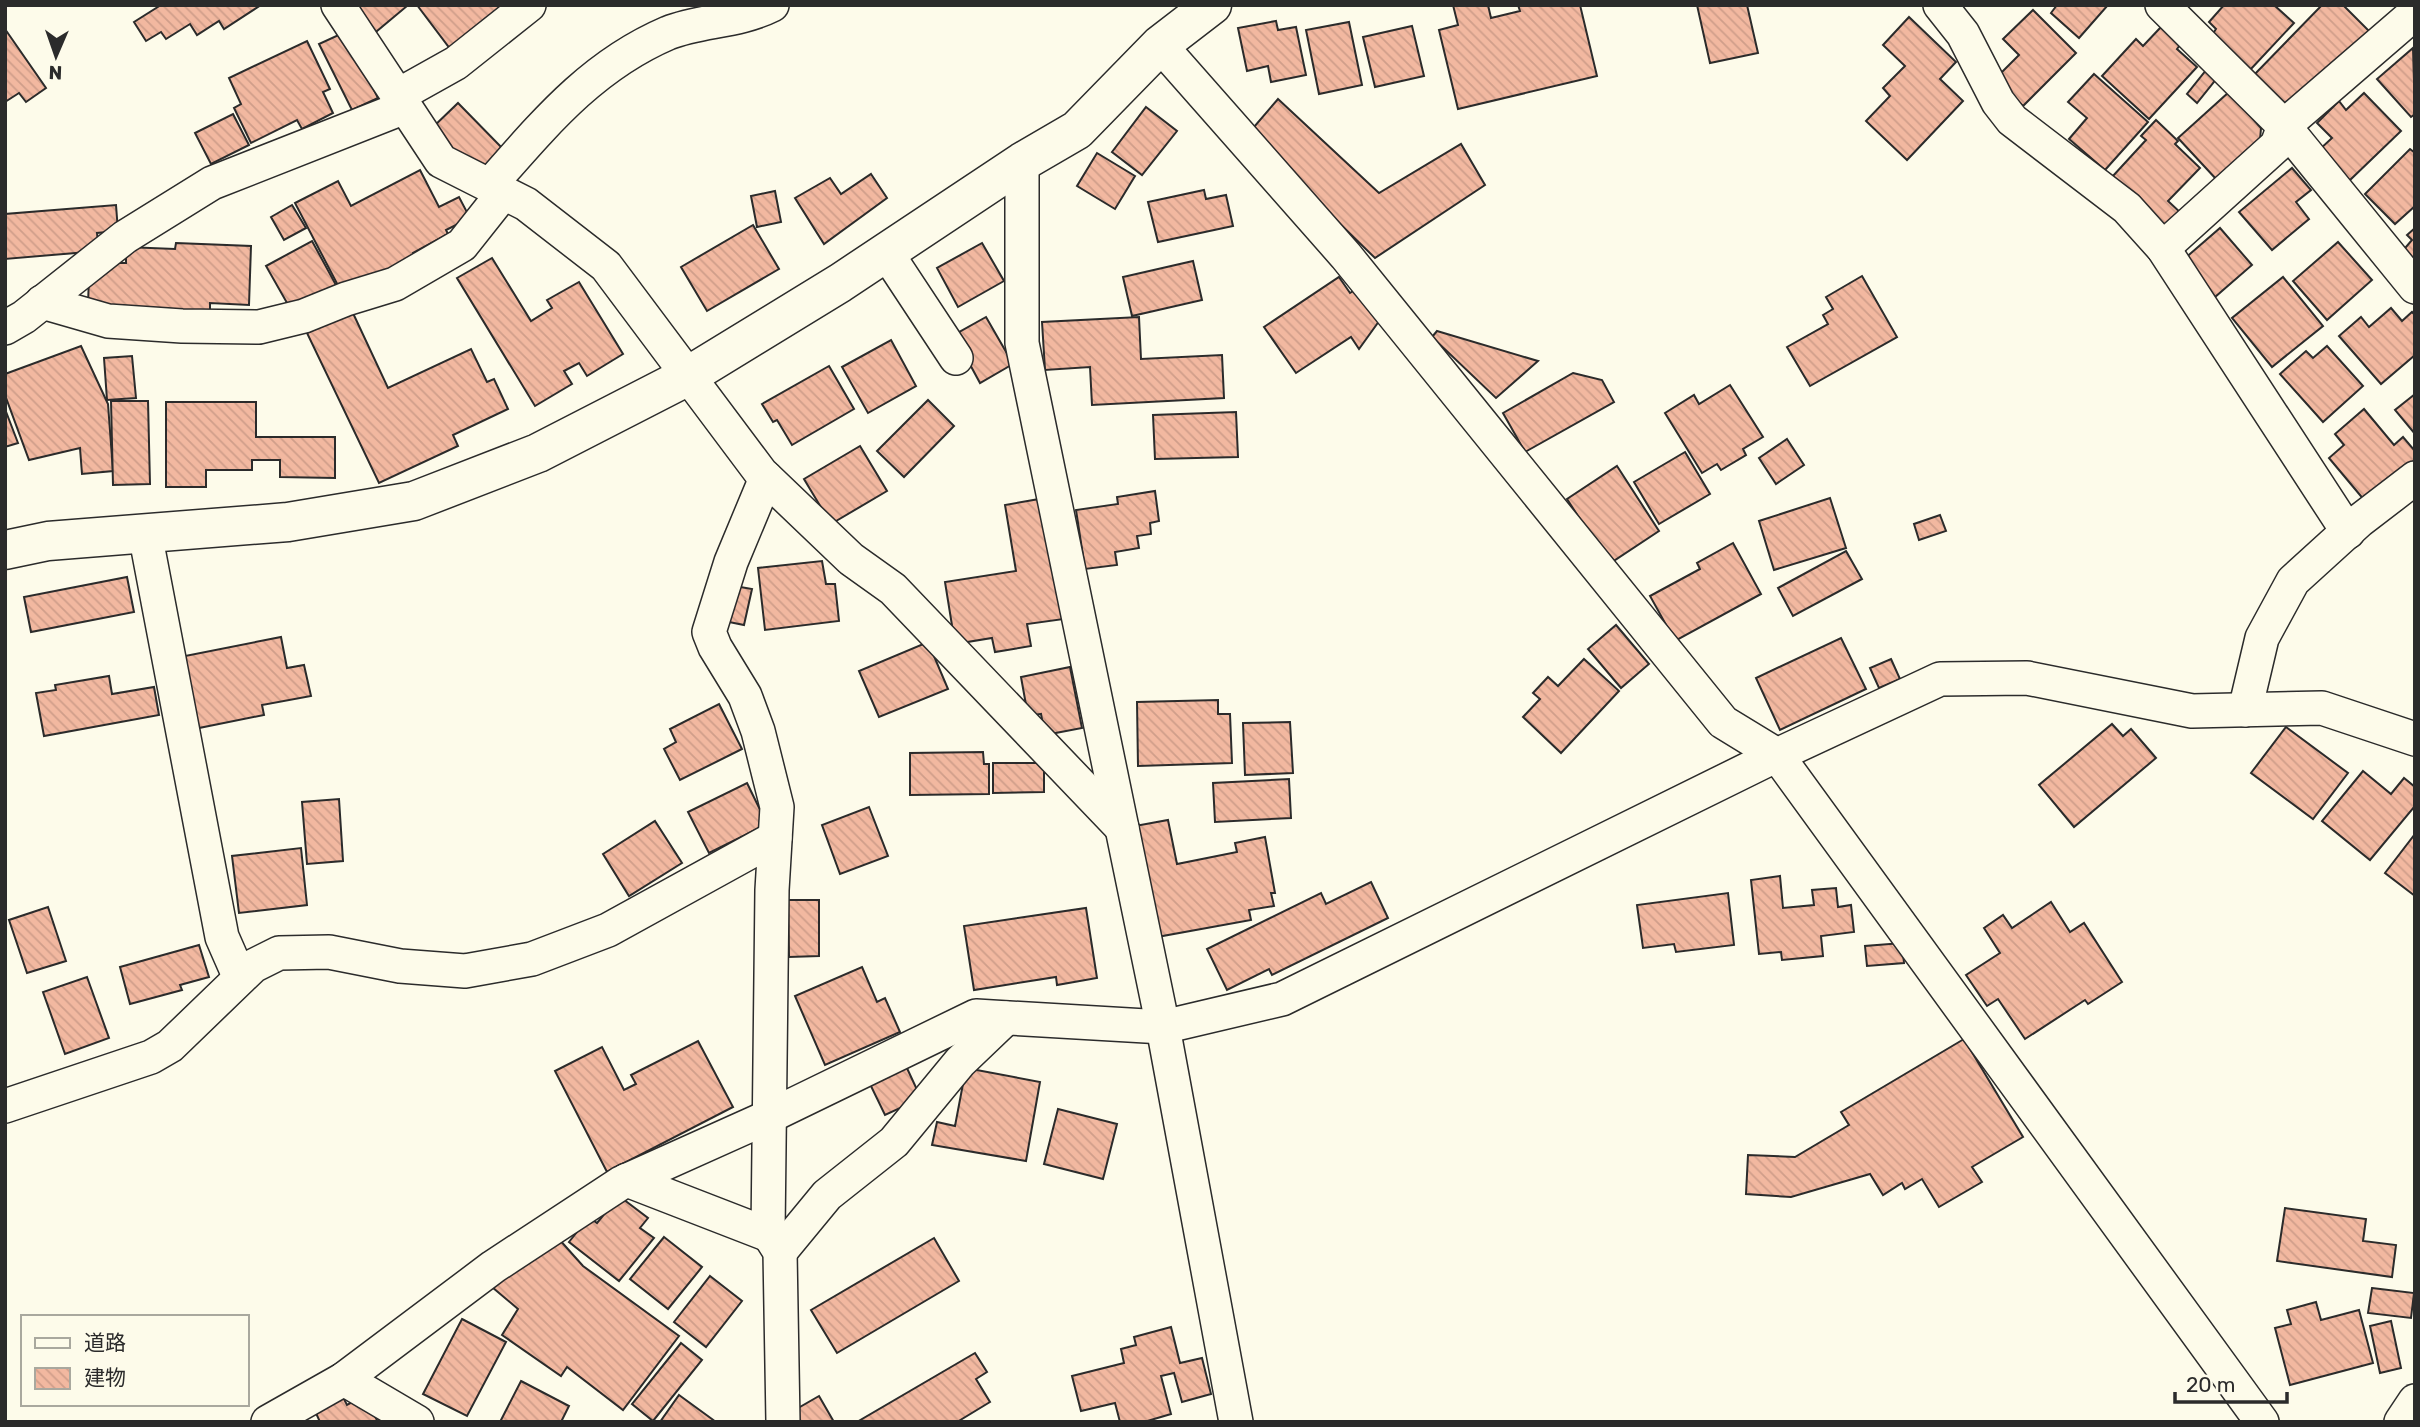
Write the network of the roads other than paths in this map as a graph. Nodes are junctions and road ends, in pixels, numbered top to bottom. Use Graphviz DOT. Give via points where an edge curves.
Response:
graph roads {
  1 [pos="338,5"];
  2 [pos="529,5"];
  3 [pos="772,5"];
  4 [pos="1212,5"];
  5 [pos="1940,5"];
  6 [pos="2162,5"];
  7 [pos="2415,13"];
  8 [pos="1160,45"];
  9 [pos="401,102"];
  10 [pos="2284,126"];
  11 [pos="1022,162"];
  12 [pos="497,189"];
  13 [pos="2164,248"];
  14 [pos="886,252"];
  15 [pos="2415,287"];
  16 [pos="42,302"];
  17 [pos="5,328"];
  18 [pos="956,358"];
  19 [pos="688,376"];
  20 [pos="766,478"];
  21 [pos="2415,478"];
  22 [pos="2348,532"];
  23 [pos="145,533"];
  24 [pos="5,550"];
  25 [pos="2245,710"];
  26 [pos="2415,739"];
  27 [pos="1777,755"];
  28 [pos="1122,828"];
  29 [pos="775,838"];
  30 [pos="240,978"];
  31 [pos="1006,1018"];
  32 [pos="1163,1027"];
  33 [pos="5,1106"];
  34 [pos="768,1117"];
  35 [pos="627,1180"];
  36 [pos="775,1244"];
  37 [pos="344,1379"];
  38 [pos="2415,1401"];
  39 [pos="268,1422"];
  40 [pos="417,1422"];
  41 [pos="783,1422"];
  42 [pos="1236,1422"];
  43 [pos="2262,1422"];
  44 [pos="2401,1422"];
  1 -- 9 [label="street"];
  2 -- 9 [label="street"];
  3 -- 12 [label="street" via="755,14 670,33 609,65 556,110"];
  4 -- 8 [label="street"];
  5 -- 13 [label="street" via="1963,34 2012,120 2127,208"];
  6 -- 10 [label="street"];
  7 -- 10 [label="street"];
  8 -- 11 [label="street" via="1077,130"];
  8 -- 27 [label="street" via="1346,256 1723,722"];
  9 -- 12 [label="street" via="442,160"];
  9 -- 16 [label="street" via="212,183 125,237"];
  10 -- 13 [label="street" via="2277,145"];
  10 -- 15 [label="street"];
  11 -- 14 [label="street"];
  11 -- 28 [label="street" via="1023,343"];
  12 -- 16 [label="street" via="462,245 395,284 304,316 258,327 182,326 108,321"];
  12 -- 19 [label="street" via="526,204 606,266"];
  13 -- 22 [label="street"];
  14 -- 18 [label="street"];
  14 -- 19 [label="street"];
  16 -- 17 [label="street"];
  19 -- 20 [label="street"];
  19 -- 23 [label="street" via="538,453 414,501 288,522"];
  20 -- 28 [label="street" via="851,559 893,589"];
  20 -- 29 [label="street" via="731,562 709,632 758,731 777,807"];
  21 -- 22 [label="street"];
  22 -- 25 [label="street" via="2293,581 2262,638"];
  23 -- 24 [label="street" via="48,541"];
  23 -- 30 [label="street" via="222,937"];
  25 -- 26 [label="street" via="2322,708"];
  25 -- 27 [label="street" via="2192,711 2027,678 1940,679"];
  27 -- 32 [label="street" via="1282,999"];
  27 -- 43 [label="street"];
  28 -- 32 [label="street"];
  29 -- 30 [label="street" via="608,930 532,959 465,971 400,966 329,952 279,953"];
  29 -- 34 [label="street"];
  30 -- 33 [label="street" via="170,1046 151,1057"];
  31 -- 32 [label="street"];
  31 -- 34 [label="street" via="976,1016"];
  31 -- 36 [label="street" via="960,1062 894,1142"];
  32 -- 42 [label="street"];
  34 -- 35 [label="street"];
  34 -- 36 [label="street"];
  35 -- 36 [label="street"];
  35 -- 37 [label="street" via="493,1266"];
  36 -- 41 [label="street"];
  37 -- 39 [label="street"];
  37 -- 40 [label="street"];
  38 -- 44 [label="street"];
}
